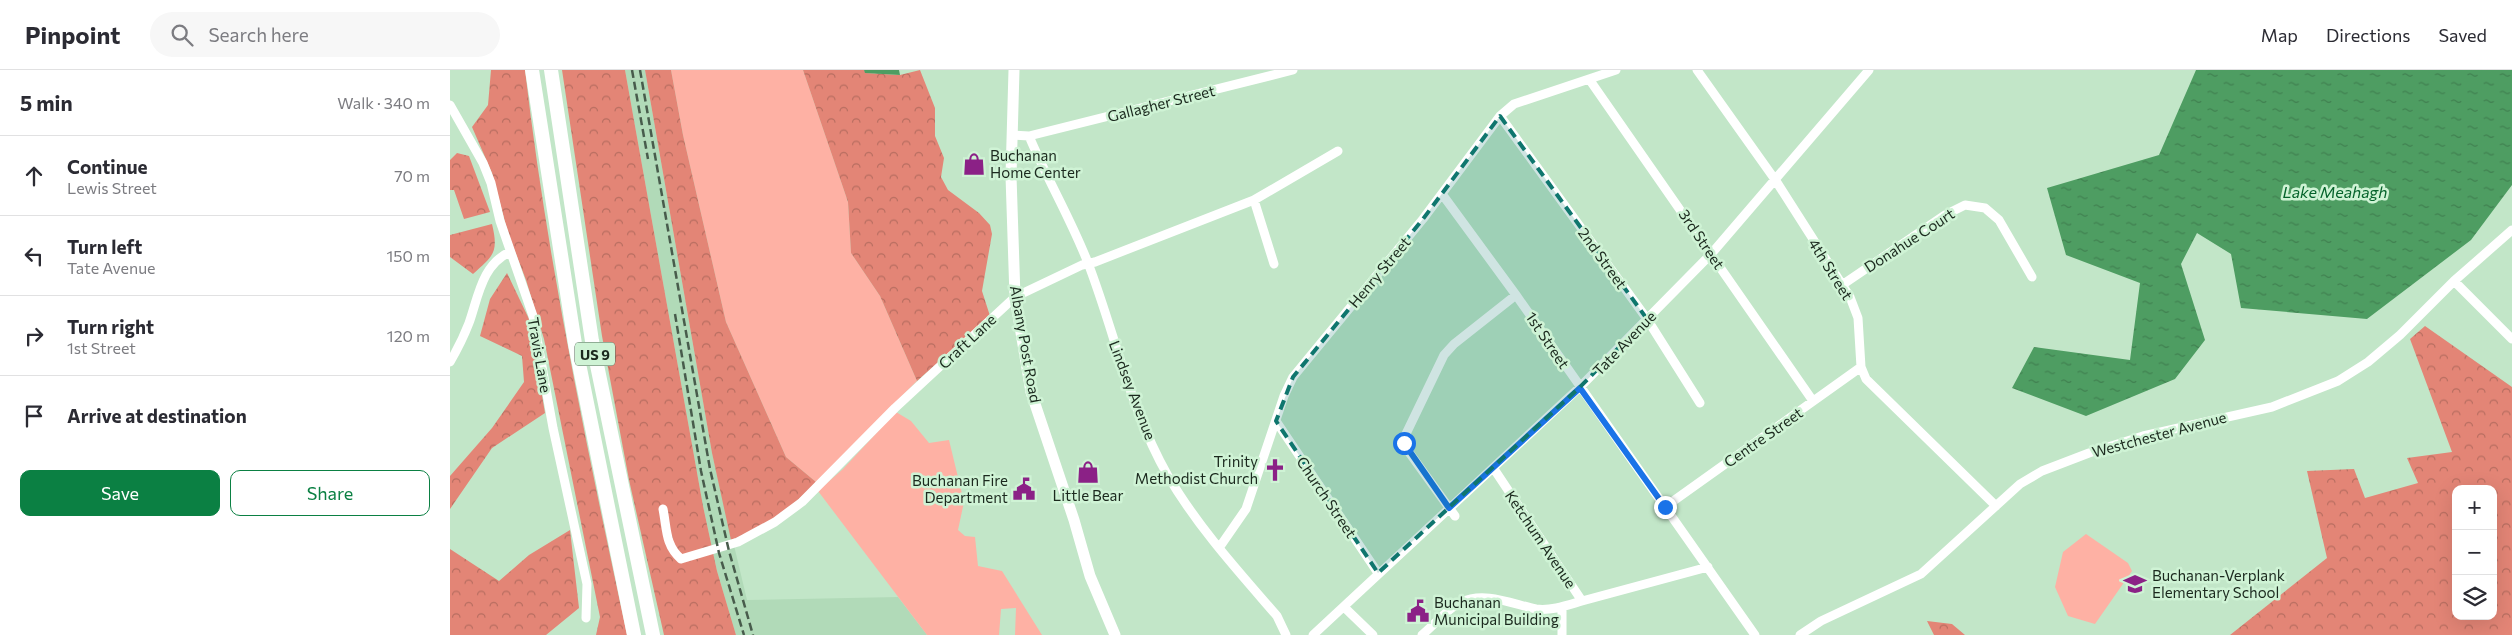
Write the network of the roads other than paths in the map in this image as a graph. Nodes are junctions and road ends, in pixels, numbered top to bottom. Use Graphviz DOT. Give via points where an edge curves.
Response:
graph roads {
  1 [pos="532,70"];
  2 [pos="550,70"];
  3 [pos="1014,70"];
  4 [pos="1293,70"];
  5 [pos="1616,70"];
  6 [pos="1697,70"];
  7 [pos="1869,70"];
  8 [pos="1589,79"];
  9 [pos="450,105"];
  10 [pos="1500,116"];
  11 [pos="1012,135"];
  12 [pos="1029,136"];
  13 [pos="1338,151"];
  14 [pos="1776,181"];
  15 [pos="1442,194"];
  16 [pos="1254,200"];
  17 [pos="2512,230"];
  18 [pos="510,252"];
  19 [pos="1712,253"];
  20 [pos="1088,264"];
  21 [pos="1274,264"];
  22 [pos="2032,277"];
  23 [pos="2454,281"];
  24 [pos="1842,284"];
  25 [pos="1516,294"];
  26 [pos="1015,297"];
  27 [pos="1647,318"];
  28 [pos="2512,339"];
  29 [pos="450,362"];
  30 [pos="1861,367"];
  31 [pos="1580,388"];
  32 [pos="1813,401"];
  33 [pos="1700,403"];
  34 [pos="1276,421"];
  35 [pos="1494,469"];
  36 [pos="1996,506"];
  37 [pos="1665,507"];
  38 [pos="663,509"];
  39 [pos="1452,512"];
  40 [pos="1219,548"];
  41 [pos="1708,567"];
  42 [pos="1378,573"];
  43 [pos="1582,601"];
  44 [pos="1344,606"];
  45 [pos="1562,607"];
  46 [pos="586,618"];
  47 [pos="634,635"];
  48 [pos="653,635"];
  49 [pos="1115,635"];
  50 [pos="1286,635"];
  51 [pos="1313,635"];
  52 [pos="1373,635"];
  53 [pos="1422,635"];
  54 [pos="1562,635"];
  55 [pos="1755,635"];
  56 [pos="1800,635"];
  1 -- 47 [label="highway, US 9" via="575,344"];
  2 -- 48 [label="highway, US 9" via="592,341"];
  3 -- 11 [label="main road, Albany Post Road"];
  4 -- 12 [label="street, Gallagher Street"];
  5 -- 8 [label="street, Henry Street"];
  6 -- 14 [label="street, 4th Street"];
  7 -- 14 [label="street, Tate Avenue"];
  8 -- 10 [label="street, Henry Street" via="1514,104"];
  8 -- 19 [label="street, 3rd Street"];
  9 -- 18 [label="street, Travis Lane" via="483,163"];
  10 -- 15 [label="street, Henry Street"];
  10 -- 27 [label="street, 2nd Street"];
  11 -- 12 [label="street"];
  11 -- 26 [label="main road, Albany Post Road"];
  12 -- 20 [label="street, Lindsey Avenue"];
  13 -- 16 [label="street, Craft Lane"];
  14 -- 19 [label="street, Tate Avenue"];
  14 -- 24 [label="street, 4th Street"];
  15 -- 25 [label="street, 1st Street"];
  15 -- 34 [label="street, Henry Street" via="1293,377"];
  16 -- 20 [label="street, Craft Lane"];
  16 -- 21 [label="street"];
  17 -- 23 [label="street, Westchester Avenue"];
  18 -- 29 [label="street" via="496,262 480,285 469,324"];
  18 -- 46 [label="street, Travis Lane" via="533,316 552,428 586,584"];
  19 -- 27 [label="street, Tate Avenue"];
  19 -- 32 [label="street, 3rd Street"];
  20 -- 26 [label="street, Craft Lane"];
  20 -- 40 [label="street, Lindsey Avenue" via="1126,376 1167,474 1194,519"];
  22 -- 24 [label="street, Donahue Court" via="1999,220 1985,208 1965,205"];
  23 -- 28 [label="street"];
  23 -- 36 [label="street, Westchester Avenue" via="2400,335 2368,362 2338,381 2272,407 2152,434 2042,470 2020,484"];
  24 -- 30 [label="street, 4th Street" via="1858,318"];
  25 -- 31 [label="street, 1st Street"];
  25 -- 39 [label="street" via="1444,355 1404,443"];
  26 -- 38 [label="street, Craft Lane" via="889,414 802,502 775,522 738,542 680,559 668,542"];
  26 -- 49 [label="main road, Albany Post Road" via="1031,392 1090,576"];
  27 -- 31 [label="street, Tate Avenue"];
  27 -- 33 [label="street, 2nd Street"];
  30 -- 32 [label="street, Centre Street"];
  30 -- 36 [label="street" via="1866,379"];
  31 -- 35 [label="street, Tate Avenue"];
  31 -- 37 [label="street, 1st Street"];
  32 -- 37 [label="street, Centre Street"];
  34 -- 40 [label="street, Henry Street" via="1246,509"];
  34 -- 42 [label="street, Church Street"];
  35 -- 39 [label="street, Tate Avenue"];
  35 -- 43 [label="street, Ketchum Avenue"];
  36 -- 56 [label="street, Westchester Avenue" via="1921,574 1821,621"];
  37 -- 41 [label="street, 1st Street"];
  39 -- 42 [label="street, Tate Avenue"];
  40 -- 50 [label="street, Lindsey Avenue" via="1277,616"];
  41 -- 43 [label="street, Ketchum Avenue"];
  41 -- 55 [label="street, 1st Street"];
  42 -- 44 [label="street, Tate Avenue"];
  43 -- 45 [label="street"];
  44 -- 51 [label="street, Tate Avenue"];
  44 -- 52 [label="street"];
  45 -- 53 [label="street" via="1537,609 1480,597 1469,599 1458,603"];
  45 -- 54 [label="street"];
}
